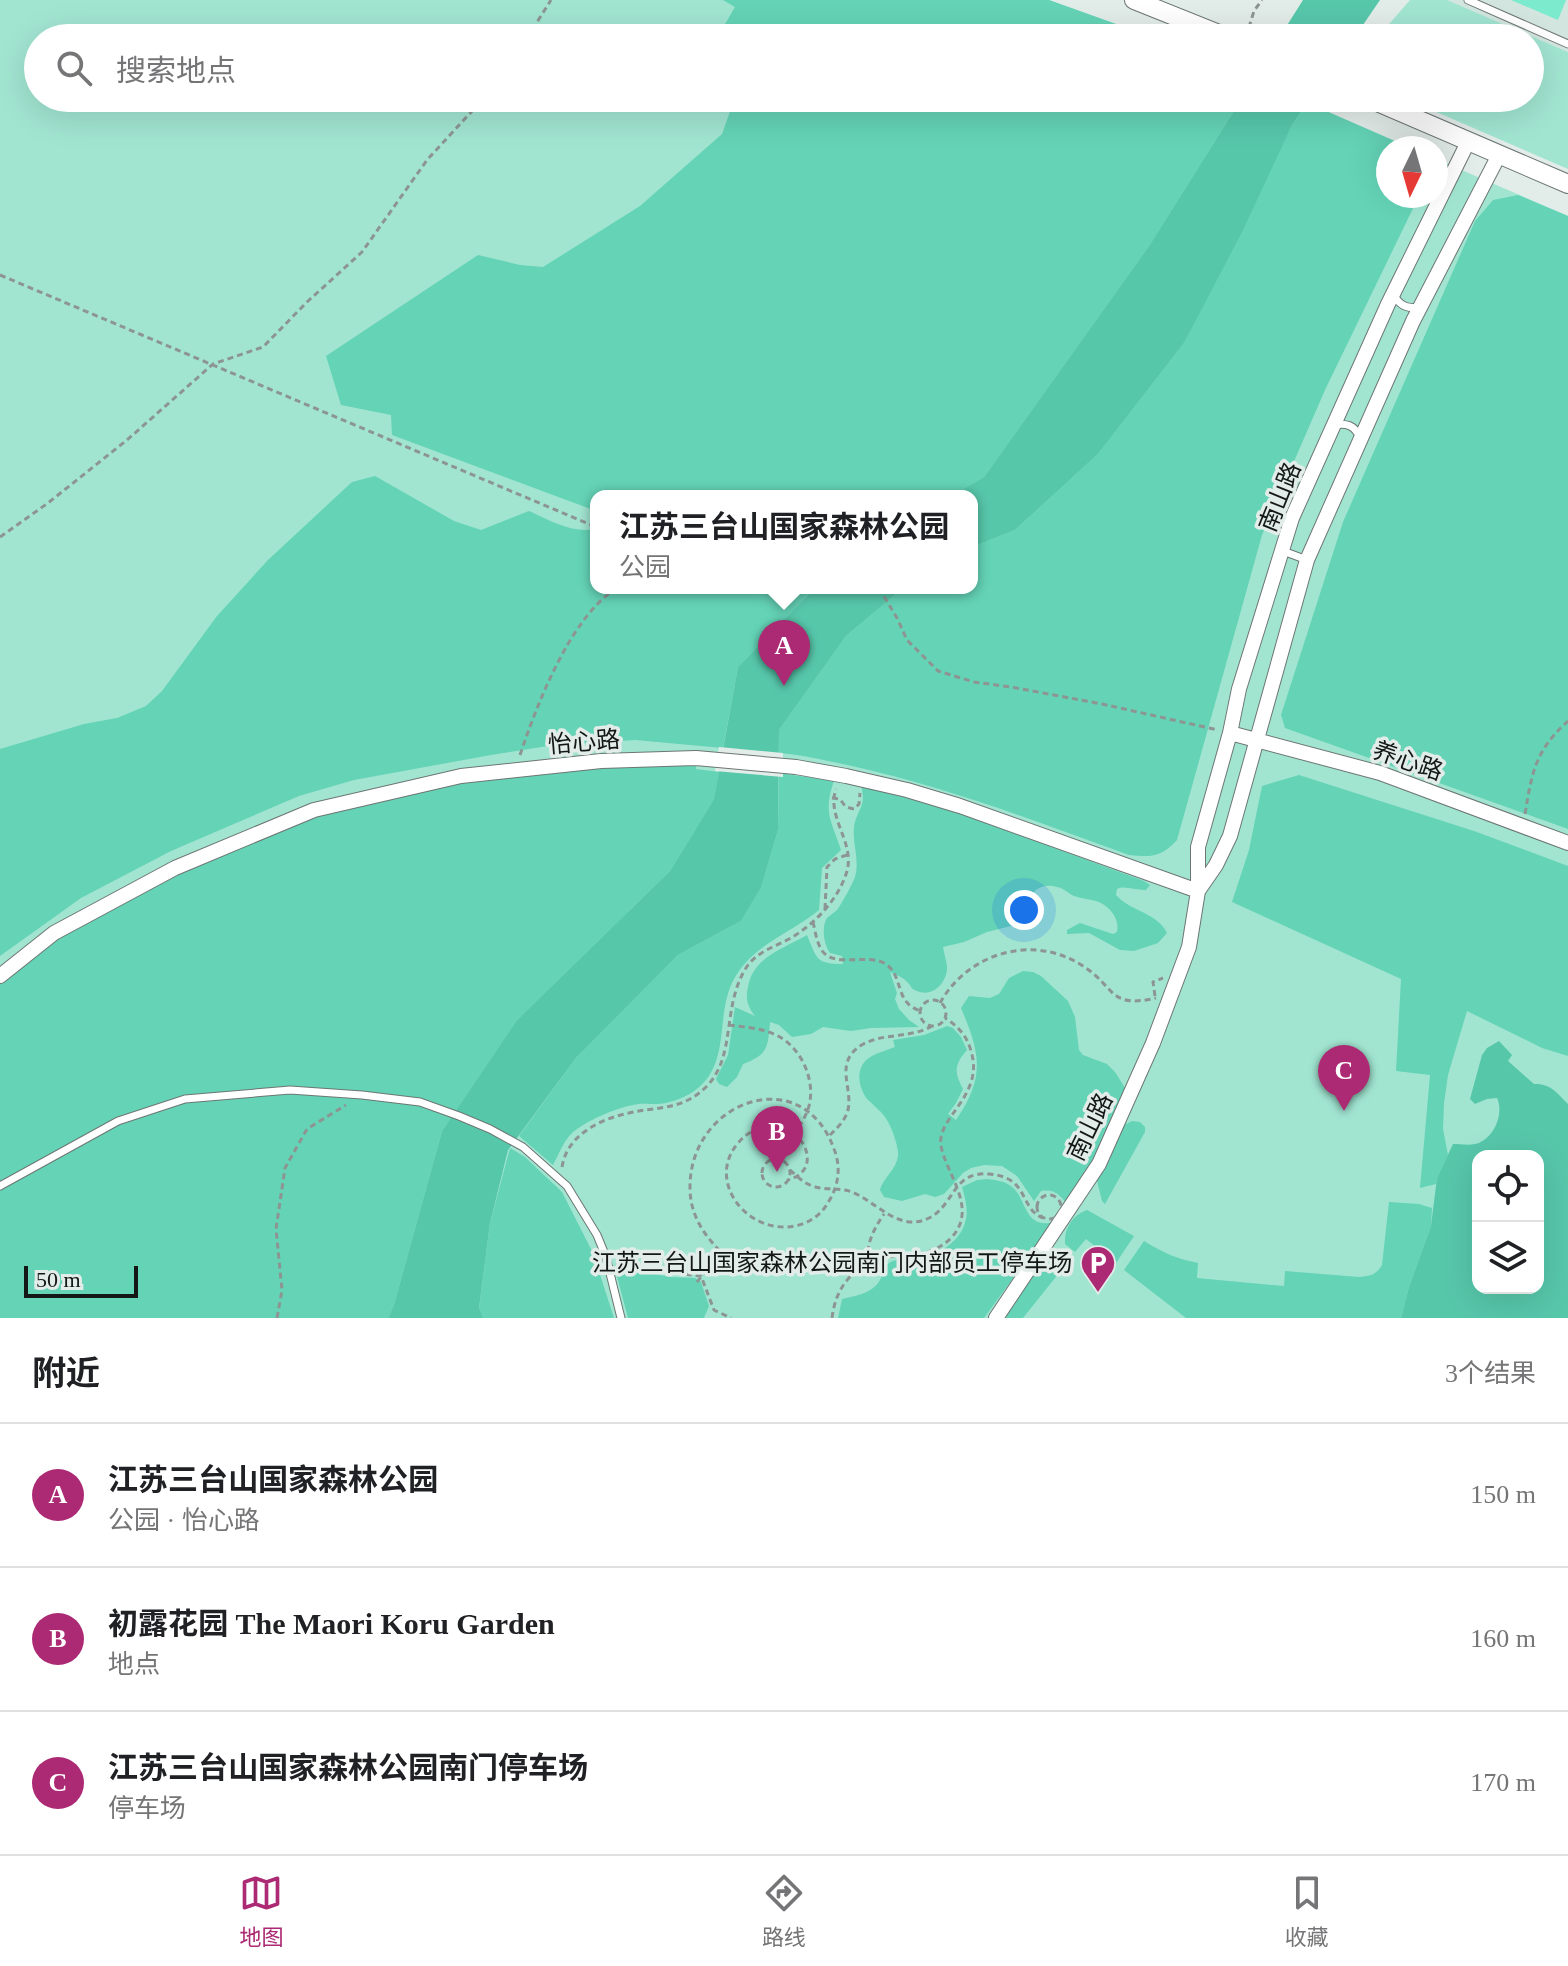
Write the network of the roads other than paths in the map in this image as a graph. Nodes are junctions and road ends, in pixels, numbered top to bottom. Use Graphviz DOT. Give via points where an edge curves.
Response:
graph roads {
  1 [pos="1134,0"];
  2 [pos="1468,0"];
  3 [pos="1197,24"];
  4 [pos="1526,24"];
  5 [pos="1544,31"];
  6 [pos="1567,41"];
  7 [pos="1400,112"];
  8 [pos="1468,142"];
  9 [pos="1499,155"];
  10 [pos="1568,184"];
  11 [pos="1393,294"];
  12 [pos="1419,308"];
  13 [pos="1334,425"];
  14 [pos="1360,437"];
  15 [pos="1282,551"];
  16 [pos="1307,560"];
  17 [pos="1230,733"];
  18 [pos="1256,740"];
  19 [pos="1568,843"];
  20 [pos="1198,891"];
  21 [pos="0,976"];
  22 [pos="0,1186"];
  23 [pos="621,1318"];
  24 [pos="996,1318"];
  1 -- 3 [label="street"];
  2 -- 4 [label="lane"];
  5 -- 6 [label="lane"];
  7 -- 8 [label="street"];
  8 -- 9 [label="street"];
  8 -- 11 [label="street, 南山路"];
  9 -- 10 [label="street"];
  9 -- 12 [label="street, 南山路"];
  11 -- 12 [label="lane" via="1399,304"];
  11 -- 13 [label="street, 南山路"];
  12 -- 14 [label="street, 南山路"];
  13 -- 14 [label="lane" via="1356,428"];
  13 -- 15 [label="street, 南山路"];
  14 -- 16 [label="street, 南山路"];
  15 -- 16 [label="lane"];
  15 -- 17 [label="street, 南山路"];
  16 -- 18 [label="street, 南山路"];
  17 -- 18 [label="street, 养心路"];
  17 -- 20 [label="street, 南山路" via="1198,847"];
  18 -- 19 [label="street, 养心路" via="1380,773"];
  18 -- 20 [label="street, 南山路" via="1230,836"];
  20 -- 21 [label="street, 怡心路" via="960,806 846,776 696,758 601,761 461,776 314,810 175,868 54,933"];
  20 -- 24 [label="street, 南山路" via="1189,947 1099,1164"];
  22 -- 23 [label="lane" via="118,1121 185,1099 290,1090 420,1102 523,1147 567,1186 597,1235"];
}
